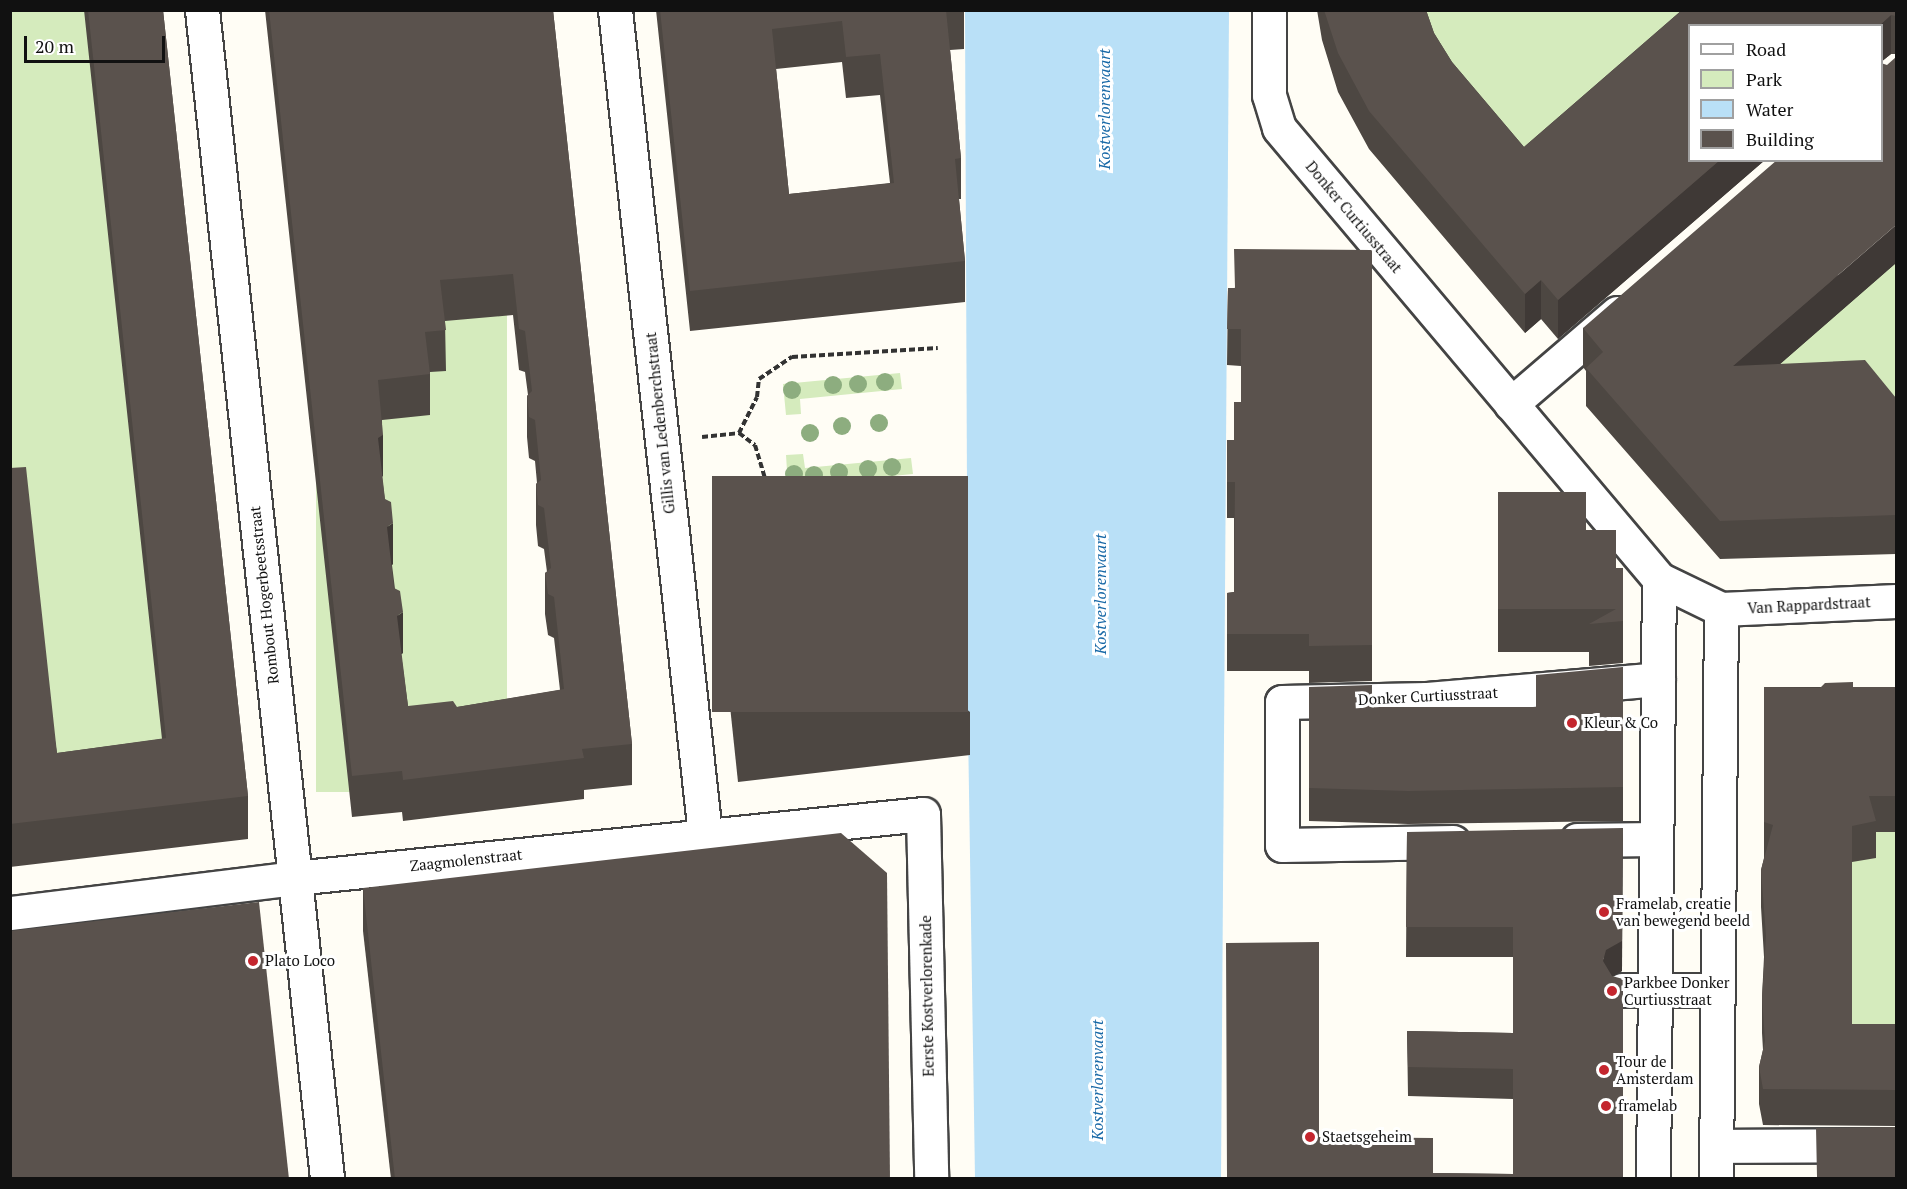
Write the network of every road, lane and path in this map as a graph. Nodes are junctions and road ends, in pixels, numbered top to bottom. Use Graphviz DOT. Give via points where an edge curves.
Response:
graph roads {
  1 [pos="202,10"];
  2 [pos="615,10"];
  3 [pos="1269,10"];
  4 [pos="1644,290"];
  5 [pos="938,348"];
  6 [pos="1511,404"];
  7 [pos="739,434"];
  8 [pos="662,440"];
  9 [pos="784,501"];
  10 [pos="1659,579"];
  11 [pos="1896,601"];
  12 [pos="1721,609"];
  13 [pos="1658,679"];
  14 [pos="923,814"];
  15 [pos="705,835"];
  16 [pos="1656,839"];
  17 [pos="1551,840"];
  18 [pos="1481,842"];
  19 [pos="294,878"];
  20 [pos="10,913"];
  21 [pos="1638,990"];
  22 [pos="1718,990"];
  23 [pos="1896,1145"];
  24 [pos="1717,1146"];
  25 [pos="327,1179"];
  26 [pos="931,1179"];
  27 [pos="1653,1179"];
  28 [pos="1716,1179"];
  1 -- 19 [label="street, Rombout Hogerbeetsstraat"];
  2 -- 8 [label="street, Gillis van Ledenberchstraat"];
  3 -- 6 [label="street, Donker Curtiusstraat" via="1269,96 1279,129"];
  4 -- 6 [label="street"];
  5 -- 7 [label="path" via="792,357 759,379 757,398"];
  6 -- 10 [label="street, Donker Curtiusstraat"];
  7 -- 8 [label="path"];
  7 -- 9 [label="path" via="755,445 767,484"];
  8 -- 15 [label="street, Gillis van Ledenberchstraat"];
  10 -- 12 [label="street, Donker Curtiusstraat"];
  10 -- 13 [label="street"];
  11 -- 12 [label="street, Van Rappardstraat"];
  12 -- 22 [label="street"];
  13 -- 16 [label="street"];
  13 -- 18 [label="street, Donker Curtiusstraat" via="1427,699 1282,702 1282,844"];
  14 -- 15 [label="street, Zaagmolenstraat"];
  14 -- 26 [label="street, Eerste Kostverlorenkade"];
  15 -- 19 [label="street, Zaagmolenstraat"];
  16 -- 17 [label="street"];
  16 -- 21 [label="street"];
  19 -- 20 [label="street, Zaagmolenstraat"];
  19 -- 25 [label="street, Rombout Hogerbeetsstraat"];
  21 -- 22 [label="street"];
  21 -- 27 [label="street"];
  22 -- 24 [label="street"];
  23 -- 24 [label="street"];
  24 -- 28 [label="street"];
}
